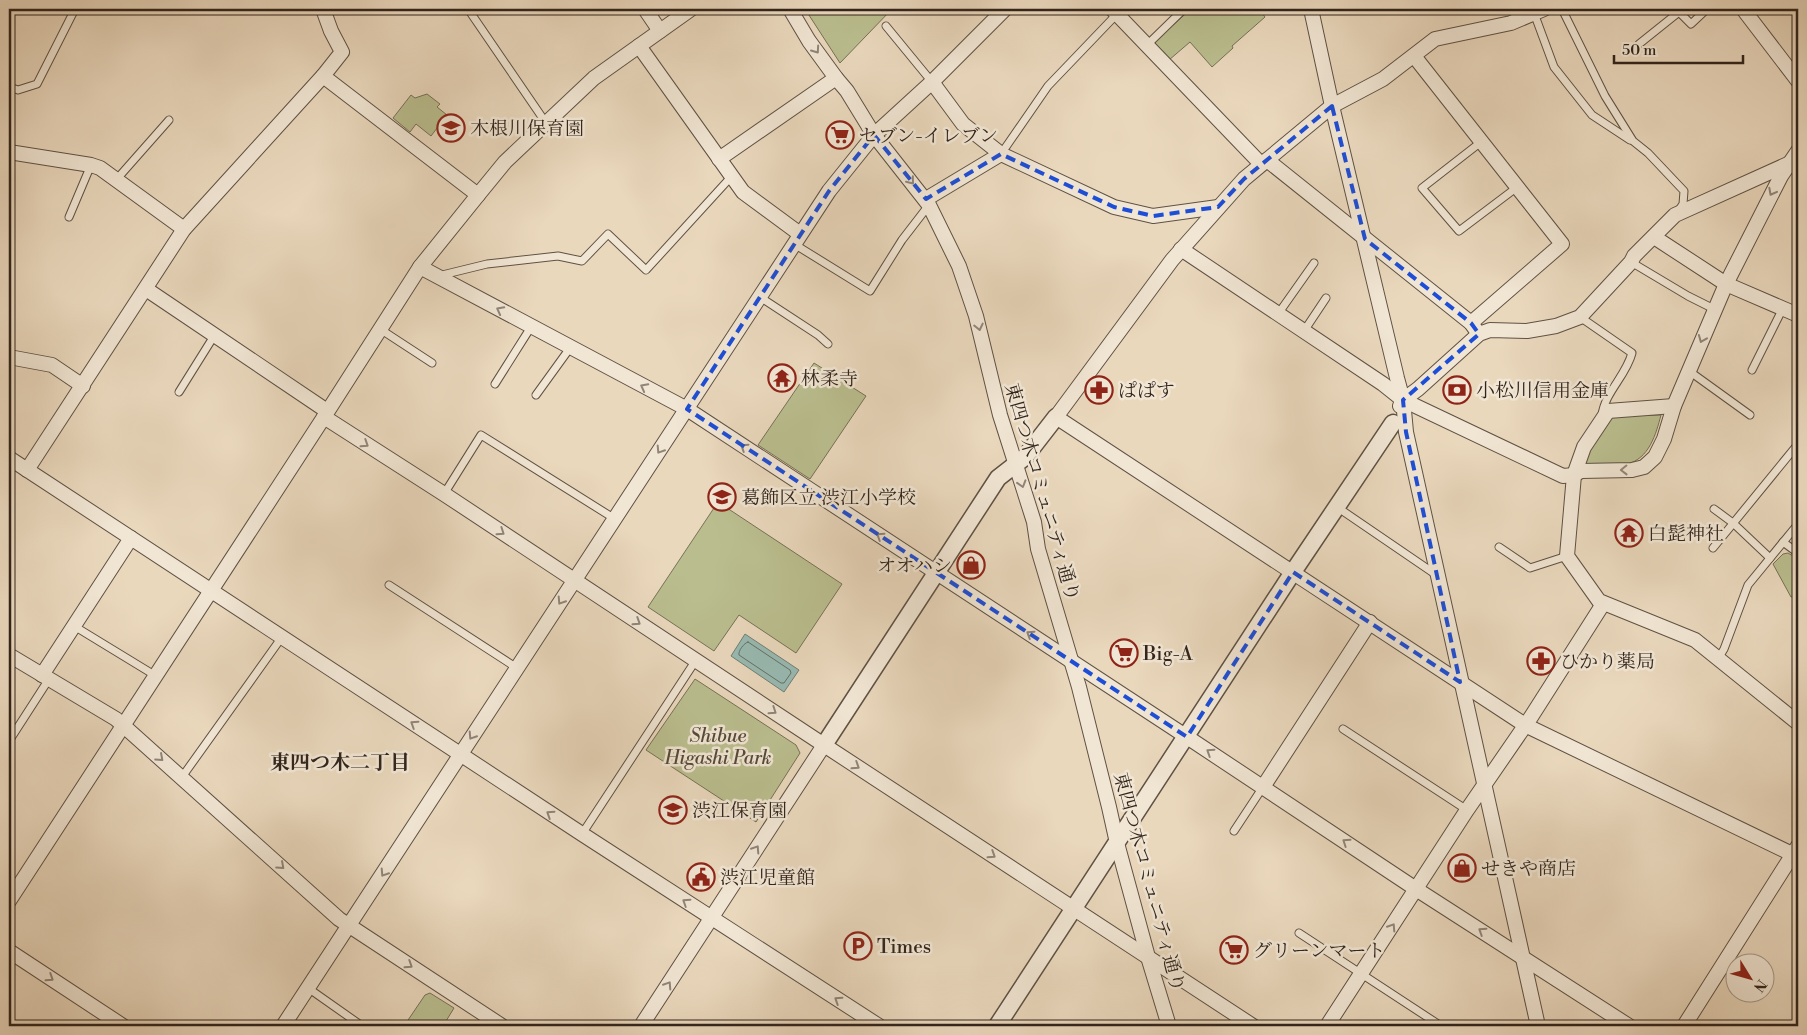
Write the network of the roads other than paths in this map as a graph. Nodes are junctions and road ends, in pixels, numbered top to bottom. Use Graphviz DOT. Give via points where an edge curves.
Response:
graph roads {
  1 [pos="75,9"];
  2 [pos="323,9"];
  3 [pos="468,9"];
  4 [pos="645,9"];
  5 [pos="691,9"];
  6 [pos="790,9"];
  7 [pos="1005,9"];
  8 [pos="1184,9"];
  9 [pos="1311,9"];
  10 [pos="1562,9"];
  11 [pos="1707,9"];
  12 [pos="1743,9"];
  13 [pos="1539,11"];
  14 [pos="1115,12"];
  15 [pos="886,26"];
  16 [pos="660,31"];
  17 [pos="1639,44"];
  18 [pos="1147,45"];
  19 [pos="639,46"];
  20 [pos="1414,56"];
  21 [pos="323,76"];
  22 [pos="836,78"];
  23 [pos="1798,81"];
  24 [pos="932,82"];
  25 [pos="9,87"];
  26 [pos="1332,106"];
  27 [pos="169,120"];
  28 [pos="546,124"];
  29 [pos="874,135"];
  30 [pos="1633,141"];
  31 [pos="1481,142"];
  32 [pos="1798,151"];
  33 [pos="9,152"];
  34 [pos="1001,154"];
  35 [pos="719,159"];
  36 [pos="1264,162"];
  37 [pos="1788,164"];
  38 [pos="91,165"];
  39 [pos="731,177"];
  40 [pos="116,180"];
  41 [pos="1516,188"];
  42 [pos="478,195"];
  43 [pos="927,202"];
  44 [pos="1218,207"];
  45 [pos="1675,215"];
  46 [pos="69,217"];
  47 [pos="184,229"];
  48 [pos="1654,237"];
  49 [pos="797,239"];
  50 [pos="1365,239"];
  51 [pos="1180,250"];
  52 [pos="1631,262"];
  53 [pos="1314,263"];
  54 [pos="420,267"];
  55 [pos="436,276"];
  56 [pos="1726,284"];
  57 [pos="146,289"];
  58 [pos="760,296"];
  59 [pos="1326,298"];
  60 [pos="1714,309"];
  61 [pos="1782,310"];
  62 [pos="1278,314"];
  63 [pos="1798,315"];
  64 [pos="1580,317"];
  65 [pos="531,327"];
  66 [pos="1475,328"];
  67 [pos="380,329"];
  68 [pos="1304,331"];
  69 [pos="214,336"];
  70 [pos="828,344"];
  71 [pos="570,348"];
  72 [pos="9,357"];
  73 [pos="432,363"];
  74 [pos="1752,370"];
  75 [pos="1689,372"];
  76 [pos="496,384"];
  77 [pos="83,386"];
  78 [pos="179,392"];
  79 [pos="536,395"];
  80 [pos="1403,400"];
  81 [pos="1674,406"];
  82 [pos="687,410"];
  83 [pos="326,414"];
  84 [pos="1750,415"];
  85 [pos="1056,417"];
  86 [pos="1601,420"];
  87 [pos="1393,423"];
  88 [pos="1798,444"];
  89 [pos="9,458"];
  90 [pos="1016,464"];
  91 [pos="27,470"];
  92 [pos="1574,476"];
  93 [pos="444,494"];
  94 [pos="1337,507"];
  95 [pos="1714,509"];
  96 [pos="615,519"];
  97 [pos="1733,523"];
  98 [pos="1798,524"];
  99 [pos="131,538"];
  100 [pos="1783,542"];
  101 [pos="1499,547"];
  102 [pos="1714,548"];
  103 [pos="1798,553"];
  104 [pos="1567,556"];
  105 [pos="1770,558"];
  106 [pos="936,572"];
  107 [pos="1293,572"];
  108 [pos="1438,576"];
  109 [pos="574,581"];
  110 [pos="389,585"];
  111 [pos="212,591"];
  112 [pos="1603,604"];
  113 [pos="1370,622"];
  114 [pos="74,625"];
  115 [pos="282,637"];
  116 [pos="9,655"];
  117 [pos="1718,659"];
  118 [pos="696,660"];
  119 [pos="1071,661"];
  120 [pos="517,668"];
  121 [pos="156,676"];
  122 [pos="46,677"];
  123 [pos="1460,682"];
  124 [pos="1798,723"];
  125 [pos="123,725"];
  126 [pos="1525,725"];
  127 [pos="1343,729"];
  128 [pos="1187,737"];
  129 [pos="9,741"];
  130 [pos="824,745"];
  131 [pos="460,755"];
  132 [pos="182,778"];
  133 [pos="1263,787"];
  134 [pos="1484,787"];
  135 [pos="1467,810"];
  136 [pos="1234,831"];
  137 [pos="582,834"];
  138 [pos="1117,844"];
  139 [pos="1795,850"];
  140 [pos="1416,889"];
  141 [pos="9,901"];
  142 [pos="1074,908"];
  143 [pos="711,918"];
  144 [pos="349,926"];
  145 [pos="1299,933"];
  146 [pos="9,952"];
  147 [pos="1148,957"];
  148 [pos="1523,957"];
  149 [pos="1361,975"];
  150 [pos="308,988"];
  151 [pos="123,1026"];
  152 [pos="283,1026"];
  153 [pos="362,1026"];
  154 [pos="502,1026"];
  155 [pos="641,1026"];
  156 [pos="878,1026"];
  157 [pos="997,1026"];
  158 [pos="1170,1026"];
  159 [pos="1253,1026"];
  160 [pos="1327,1026"];
  161 [pos="1441,1026"];
  162 [pos="1538,1026"];
  163 [pos="1629,1026"];
  164 [pos="1684,1026"];
  1 -- 25 [label="lane" via="36,84 18,90"];
  2 -- 21 [label="street" via="342,52"];
  3 -- 28 [label="lane"];
  4 -- 16 [label="street"];
  5 -- 16 [label="street"];
  6 -- 22 [label="street, 東四つ木コミュニティ通り, one-way"];
  7 -- 24 [label="street"];
  8 -- 18 [label="lane"];
  9 -- 26 [label="street"];
  10 -- 30 [label="lane" via="1604,96"];
  11 -- 17 [label="lane" via="1691,24 1679,12"];
  12 -- 23 [label="street"];
  13 -- 20 [label="street" via="1511,22 1435,39"];
  13 -- 30 [label="lane" via="1554,67 1592,115"];
  14 -- 18 [label="street"];
  14 -- 34 [label="lane" via="1048,86"];
  15 -- 24 [label="lane"];
  16 -- 19 [label="street"];
  18 -- 36 [label="street"];
  19 -- 28 [label="street" via="594,78"];
  19 -- 35 [label="street"];
  20 -- 26 [label="street" via="1383,78"];
  20 -- 31 [label="street"];
  21 -- 42 [label="street"];
  21 -- 47 [label="street"];
  22 -- 29 [label="street, 東四つ木コミュニティ通り"];
  22 -- 35 [label="street"];
  24 -- 29 [label="street"];
  24 -- 34 [label="street" via="963,124"];
  26 -- 36 [label="street"];
  26 -- 50 [label="street"];
  27 -- 40 [label="lane"];
  28 -- 42 [label="street" via="505,162"];
  29 -- 43 [label="street, 東四つ木コミュニティ通り, one-way"];
  29 -- 49 [label="street" via="829,191"];
  30 -- 45 [label="lane" via="1684,191 1683,204"];
  31 -- 41 [label="street"];
  31 -- 41 [label="lane" via="1422,188 1459,231"];
  32 -- 37 [label="street"];
  33 -- 38 [label="street"];
  34 -- 43 [label="street"];
  34 -- 44 [label="street" via="1114,207 1153,216"];
  35 -- 39 [label="street"];
  36 -- 44 [label="street"];
  36 -- 50 [label="street"];
  37 -- 45 [label="street"];
  37 -- 56 [label="street, one-way"];
  38 -- 40 [label="street"];
  38 -- 46 [label="lane"];
  39 -- 49 [label="street" via="743,192"];
  39 -- 55 [label="lane" via="646,270 608,234 582,261 558,256 486,264"];
  40 -- 47 [label="street"];
  41 -- 66 [label="street" via="1562,244"];
  42 -- 54 [label="street"];
  43 -- 49 [label="lane" via="870,292"];
  43 -- 90 [label="street, 東四つ木コミュニティ通り, one-way" via="959,266 976,316 1000,415"];
  44 -- 51 [label="street"];
  45 -- 48 [label="street"];
  47 -- 57 [label="street"];
  48 -- 52 [label="street"];
  48 -- 56 [label="street"];
  49 -- 58 [label="street"];
  50 -- 66 [label="street"];
  50 -- 80 [label="street"];
  51 -- 62 [label="street"];
  51 -- 85 [label="street"];
  52 -- 60 [label="lane"];
  52 -- 64 [label="street"];
  53 -- 62 [label="lane"];
  54 -- 55 [label="street"];
  54 -- 67 [label="street"];
  65 -- 55 [label="street, one-way"];
  56 -- 60 [label="street"];
  56 -- 61 [label="street"];
  57 -- 69 [label="street"];
  57 -- 77 [label="street"];
  58 -- 70 [label="lane"];
  58 -- 82 [label="street"];
  59 -- 68 [label="lane"];
  60 -- 75 [label="street, one-way"];
  61 -- 63 [label="street"];
  61 -- 74 [label="lane"];
  62 -- 68 [label="street"];
  64 -- 66 [label="street" via="1556,326 1527,331"];
  64 -- 86 [label="lane" via="1632,353 1630,362 1604,405"];
  65 -- 71 [label="street"];
  65 -- 76 [label="lane"];
  66 -- 80 [label="street" via="1418,389"];
  67 -- 73 [label="lane"];
  67 -- 83 [label="street"];
  68 -- 80 [label="street"];
  69 -- 78 [label="lane"];
  69 -- 83 [label="street"];
  71 -- 79 [label="lane"];
  82 -- 71 [label="street, one-way"];
  72 -- 77 [label="street" via="52,365"];
  75 -- 81 [label="street"];
  75 -- 84 [label="lane"];
  77 -- 91 [label="street"];
  80 -- 87 [label="street"];
  80 -- 92 [label="street" via="1563,476"];
  80 -- 108 [label="street" via="1406,432"];
  81 -- 86 [label="street" via="1608,411"];
  81 -- 92 [label="street, one-way" via="1664,439 1655,457 1644,467 1581,471"];
  82 -- 96 [label="street, one-way"];
  106 -- 82 [label="street, one-way"];
  83 -- 93 [label="street, one-way"];
  83 -- 111 [label="street"];
  85 -- 90 [label="street"];
  85 -- 107 [label="street"];
  86 -- 92 [label="street" via="1584,447"];
  87 -- 94 [label="street"];
  88 -- 97 [label="lane"];
  89 -- 91 [label="street"];
  90 -- 106 [label="street" via="998,478"];
  90 -- 119 [label="street, 東四つ木コミュニティ通り, one-way"];
  91 -- 99 [label="street"];
  92 -- 104 [label="street"];
  93 -- 96 [label="lane" via="482,435"];
  93 -- 109 [label="street, one-way"];
  94 -- 107 [label="street"];
  94 -- 108 [label="lane"];
  95 -- 97 [label="lane"];
  96 -- 109 [label="street"];
  97 -- 102 [label="lane"];
  97 -- 105 [label="lane"];
  98 -- 100 [label="lane"];
  99 -- 111 [label="street"];
  99 -- 114 [label="street"];
  100 -- 103 [label="lane"];
  100 -- 105 [label="lane"];
  101 -- 104 [label="lane" via="1530,568"];
  104 -- 112 [label="street"];
  105 -- 117 [label="lane" via="1748,586"];
  119 -- 106 [label="street, one-way"];
  106 -- 130 [label="street"];
  107 -- 113 [label="street"];
  107 -- 128 [label="street"];
  108 -- 123 [label="street"];
  109 -- 118 [label="street, one-way"];
  109 -- 120 [label="street, one-way"];
  110 -- 120 [label="lane"];
  111 -- 115 [label="street"];
  111 -- 121 [label="street"];
  112 -- 117 [label="street" via="1695,640"];
  112 -- 126 [label="street"];
  113 -- 123 [label="street"];
  113 -- 133 [label="street"];
  114 -- 121 [label="lane"];
  114 -- 122 [label="street"];
  131 -- 115 [label="street, one-way"];
  115 -- 132 [label="lane"];
  116 -- 122 [label="street"];
  117 -- 124 [label="street"];
  118 -- 130 [label="street, one-way"];
  118 -- 137 [label="lane"];
  119 -- 128 [label="street"];
  119 -- 138 [label="street, 東四つ木コミュニティ通り"];
  120 -- 131 [label="street, one-way"];
  121 -- 125 [label="street"];
  122 -- 125 [label="street"];
  122 -- 129 [label="lane"];
  123 -- 126 [label="street"];
  123 -- 134 [label="street"];
  125 -- 132 [label="street, one-way"];
  125 -- 141 [label="street"];
  126 -- 134 [label="street"];
  126 -- 139 [label="street"];
  127 -- 135 [label="lane"];
  133 -- 128 [label="street, one-way"];
  128 -- 138 [label="street"];
  130 -- 142 [label="street, one-way"];
  143 -- 130 [label="street, one-way"];
  137 -- 131 [label="street, one-way"];
  131 -- 144 [label="street, one-way"];
  132 -- 144 [label="street, one-way"];
  133 -- 136 [label="lane"];
  140 -- 133 [label="street, one-way"];
  134 -- 135 [label="street"];
  134 -- 148 [label="street"];
  135 -- 140 [label="street"];
  143 -- 137 [label="street, one-way"];
  138 -- 142 [label="street"];
  138 -- 147 [label="street, 東四つ木コミュニティ通り"];
  139 -- 164 [label="street"];
  148 -- 140 [label="street, one-way"];
  149 -- 140 [label="street, one-way"];
  142 -- 147 [label="street"];
  142 -- 157 [label="street"];
  155 -- 143 [label="street, one-way"];
  156 -- 143 [label="street, one-way"];
  144 -- 150 [label="street"];
  144 -- 154 [label="street, one-way"];
  145 -- 149 [label="lane"];
  146 -- 151 [label="street, one-way"];
  147 -- 158 [label="street, 東四つ木コミュニティ通り"];
  147 -- 159 [label="street"];
  148 -- 162 [label="street"];
  148 -- 163 [label="street"];
  149 -- 160 [label="street"];
  149 -- 161 [label="lane"];
  150 -- 152 [label="street"];
  150 -- 153 [label="lane"];
}
